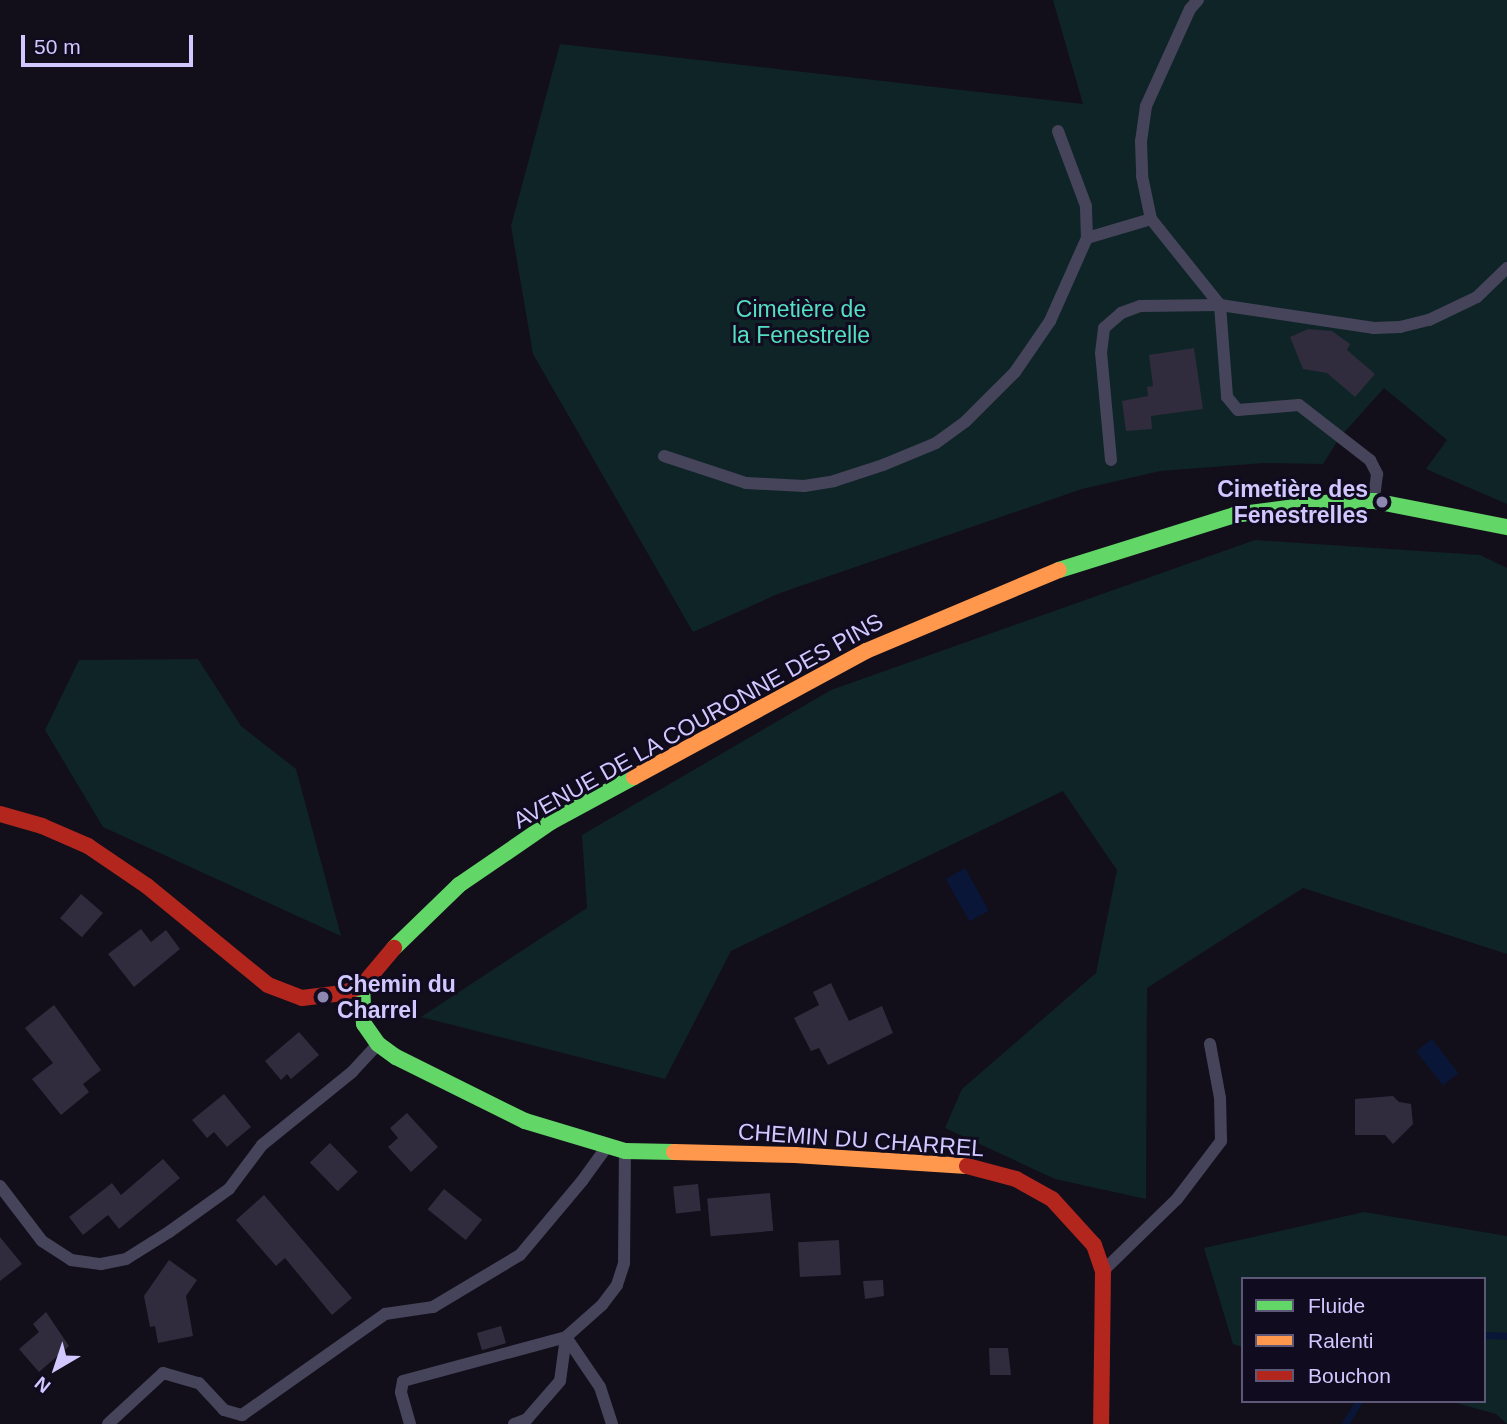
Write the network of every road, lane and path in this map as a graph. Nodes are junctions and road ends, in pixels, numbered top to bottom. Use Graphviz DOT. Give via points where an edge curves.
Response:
graph roads {
  1 [pos="1198,0"];
  2 [pos="1058,131"];
  3 [pos="1151,219"];
  4 [pos="1087,238"];
  5 [pos="1507,268"];
  6 [pos="1220,305"];
  7 [pos="664,457"];
  8 [pos="1111,460"];
  9 [pos="1374,501"];
  10 [pos="1507,527"];
  11 [pos="0,814"];
  12 [pos="362,986"];
  13 [pos="378,1044"];
  14 [pos="1210,1044"];
  15 [pos="607,1145"];
  16 [pos="625,1151"];
  17 [pos="0,1186"];
  18 [pos="1103,1271"];
  19 [pos="566,1337"];
  20 [pos="108,1424"];
  21 [pos="410,1424"];
  22 [pos="514,1424"];
  23 [pos="612,1424"];
  24 [pos="1101,1424"];
  1 -- 3 [label="lane" via="1146,106 1142,176"];
  2 -- 4 [label="lane" via="1086,205"];
  3 -- 4 [label="lane"];
  3 -- 6 [label="lane"];
  4 -- 7 [label="lane" via="1050,321 1015,372 967,421 936,443 857,475 804,486 746,483"];
  5 -- 6 [label="lane" via="1477,297 1429,320 1400,327 1374,328"];
  6 -- 8 [label="lane" via="1140,306 1121,313 1104,328 1101,353"];
  6 -- 9 [label="lane" via="1227,397 1238,410 1299,405 1370,460 1377,474"];
  9 -- 10 [label="street, AVENUE DE LA COURONNE DES PINS"];
  9 -- 12 [label="street, AVENUE DE LA COURONNE DES PINS" via="1234,515 1146,540 1011,588 866,651 551,822 458,885 398,943"];
  11 -- 12 [label="street" via="88,846 147,886 246,969 282,992 302,998 323,997"];
  12 -- 13 [label="street" via="364,1024"];
  13 -- 15 [label="street, CHEMIN DU CHARREL" via="525,1121"];
  13 -- 17 [label="lane" via="352,1072 262,1145 229,1189 126,1259 102,1264 71,1260 41,1241"];
  14 -- 18 [label="lane" via="1220,1098 1221,1141 1177,1199"];
  15 -- 16 [label="street, CHEMIN DU CHARREL"];
  15 -- 20 [label="lane" via="520,1255 433,1307 385,1314 242,1415 224,1410 199,1383 163,1373"];
  16 -- 18 [label="street, CHEMIN DU CHARREL" via="795,1155 975,1167 1016,1179 1052,1199 1094,1245"];
  16 -- 19 [label="lane" via="624,1263 617,1285 603,1305"];
  18 -- 24 [label="street, CHEMIN DU CHARREL"];
  19 -- 21 [label="lane" via="403,1381 401,1392"];
  19 -- 22 [label="lane" via="560,1381 527,1419"];
  19 -- 23 [label="lane" via="600,1387"];
}
